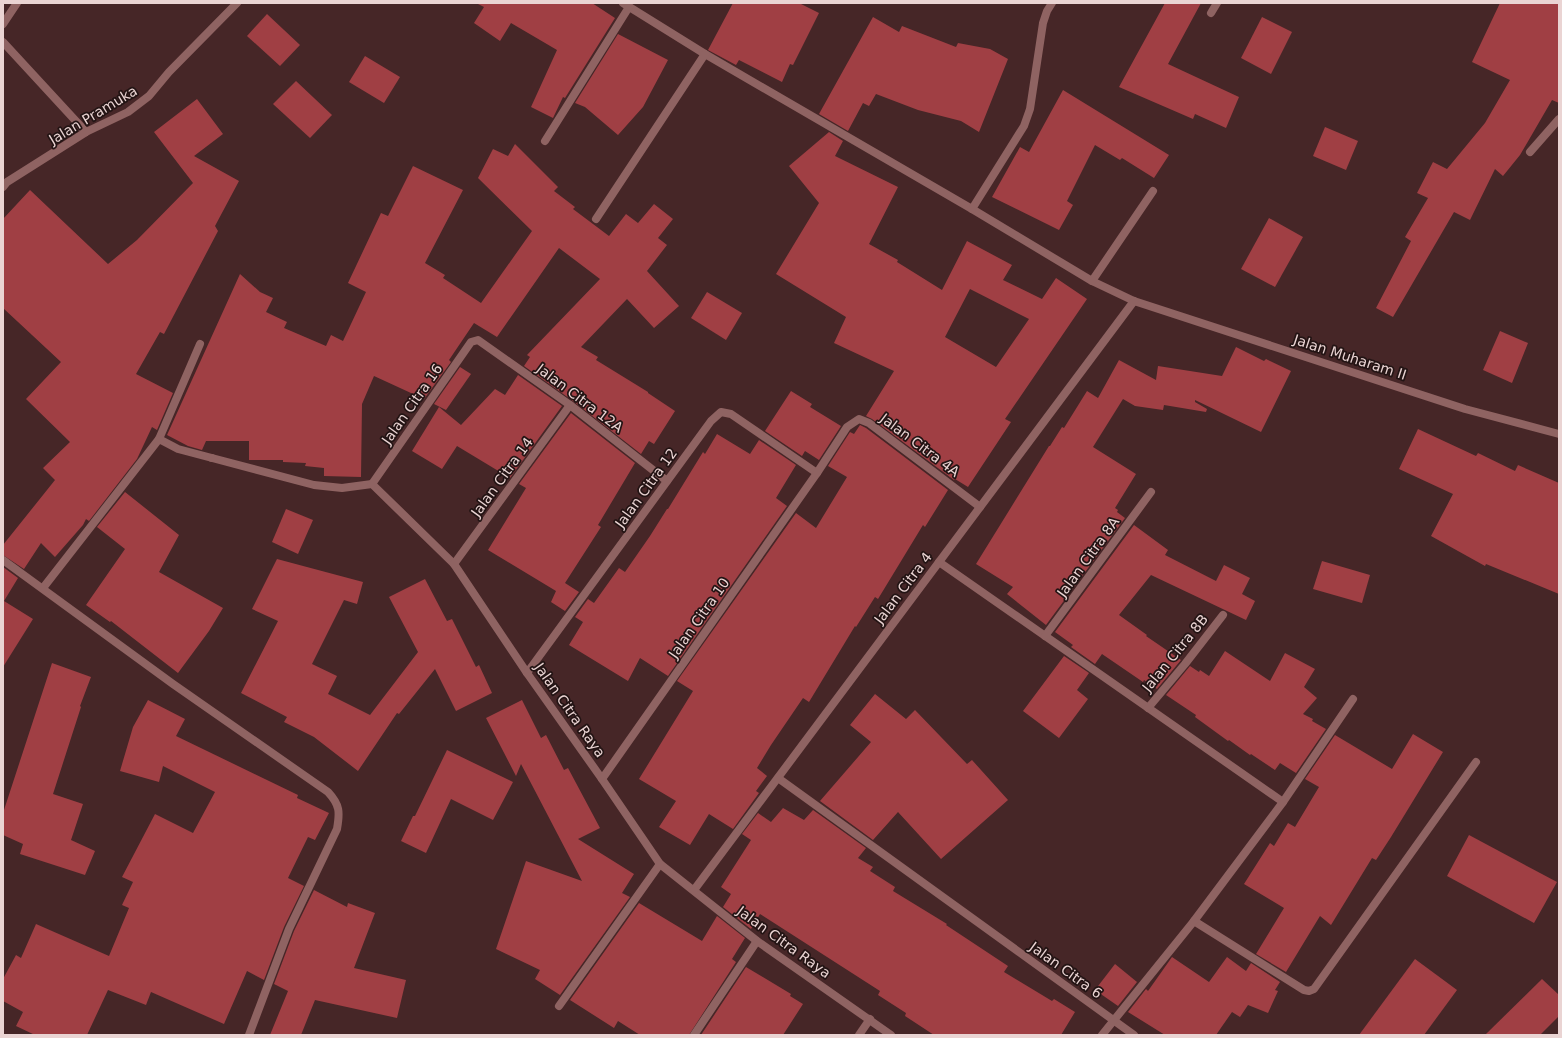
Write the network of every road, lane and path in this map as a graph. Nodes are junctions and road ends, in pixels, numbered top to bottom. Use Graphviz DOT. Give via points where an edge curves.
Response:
graph roads {
  1 [pos="17,3"];
  2 [pos="237,3"];
  3 [pos="1052,3"];
  4 [pos="1217,3"];
  5 [pos="626,5"];
  6 [pos="1211,13"];
  7 [pos="3,24"];
  8 [pos="3,42"];
  9 [pos="705,54"];
  10 [pos="1559,119"];
  11 [pos="86,132"];
  12 [pos="545,141"];
  13 [pos="1530,152"];
  14 [pos="3,187"];
  15 [pos="1153,191"];
  16 [pos="972,209"];
  17 [pos="596,219"];
  18 [pos="1092,281"];
  19 [pos="1134,301"];
  20 [pos="474,340"];
  21 [pos="200,344"];
  22 [pos="570,405"];
  23 [pos="1559,434"];
  24 [pos="158,439"];
  25 [pos="818,473"];
  26 [pos="667,481"];
  27 [pos="372,484"];
  28 [pos="1151,492"];
  29 [pos="980,507"];
  30 [pos="3,560"];
  31 [pos="939,562"];
  32 [pos="454,564"];
  33 [pos="43,588"];
  34 [pos="1223,616"];
  35 [pos="1045,636"];
  36 [pos="527,673"];
  37 [pos="1353,699"];
  38 [pos="1148,708"];
  39 [pos="1476,762"];
  40 [pos="778,778"];
  41 [pos="602,779"];
  42 [pos="1283,802"];
  43 [pos="660,864"];
  44 [pos="694,890"];
  45 [pos="1194,921"];
  46 [pos="757,941"];
  47 [pos="559,1006"];
  48 [pos="870,1019"];
  49 [pos="1114,1020"];
  50 [pos="249,1035"];
  51 [pos="694,1035"];
  52 [pos="859,1035"];
  53 [pos="891,1035"];
  54 [pos="1102,1035"];
  55 [pos="1134,1035"];
  1 -- 7 [label="street"];
  2 -- 11 [label="street, Jalan Pramuka" via="149,96 128,112"];
  3 -- 16 [label="street" via="1044,23 1030,109 1024,126"];
  4 -- 6 [label="street"];
  5 -- 9 [label="street, Jalan Muharam II"];
  5 -- 12 [label="street"];
  8 -- 11 [label="street"];
  9 -- 16 [label="street, Jalan Muharam II"];
  9 -- 17 [label="street"];
  10 -- 13 [label="street"];
  11 -- 14 [label="street, Jalan Pramuka"];
  15 -- 18 [label="street"];
  16 -- 18 [label="street, Jalan Muharam II"];
  18 -- 19 [label="street, Jalan Muharam II"];
  19 -- 23 [label="street, Jalan Muharam II" via="1465,408"];
  19 -- 29 [label="street, Jalan Citra 4"];
  20 -- 22 [label="street, Jalan Citra 12A" via="478,340"];
  20 -- 27 [label="street, Jalan Citra 16"];
  21 -- 24 [label="street"];
  22 -- 26 [label="street, Jalan Citra 12A"];
  22 -- 32 [label="street, Jalan Citra 14"];
  24 -- 27 [label="street" via="178,449 314,485 342,488"];
  24 -- 33 [label="street"];
  25 -- 26 [label="street, Jalan Citra 12" via="731,414 721,412 711,421"];
  25 -- 29 [label="street, Jalan Citra 4A" via="847,427 859,419 869,422"];
  25 -- 41 [label="street, Jalan Citra 10"];
  26 -- 36 [label="street, Jalan Citra 12"];
  27 -- 32 [label="street, Jalan Citra Raya"];
  28 -- 35 [label="street, Jalan Citra 8A"];
  29 -- 31 [label="street, Jalan Citra 4"];
  30 -- 33 [label="street"];
  31 -- 35 [label="street"];
  31 -- 40 [label="street, Jalan Citra 4"];
  32 -- 36 [label="street, Jalan Citra Raya"];
  33 -- 50 [label="street" via="173,684 328,792 335,800 340,813 337,829 289,929"];
  34 -- 38 [label="street, Jalan Citra 8B"];
  35 -- 38 [label="street"];
  36 -- 41 [label="street, Jalan Citra Raya"];
  37 -- 42 [label="street"];
  38 -- 42 [label="street"];
  39 -- 45 [label="street" via="1314,989 1304,990"];
  40 -- 44 [label="street, Jalan Citra 4"];
  40 -- 49 [label="street, Jalan Citra 6"];
  41 -- 43 [label="street, Jalan Citra Raya"];
  42 -- 45 [label="street"];
  43 -- 44 [label="street, Jalan Citra Raya"];
  43 -- 47 [label="street"];
  44 -- 46 [label="street, Jalan Citra Raya"];
  45 -- 49 [label="street"];
  46 -- 48 [label="street, Jalan Citra Raya"];
  46 -- 51 [label="street"];
  48 -- 52 [label="street"];
  48 -- 53 [label="street, Jalan Citra Raya"];
  49 -- 54 [label="street"];
  49 -- 55 [label="street, Jalan Citra 6"];
}
